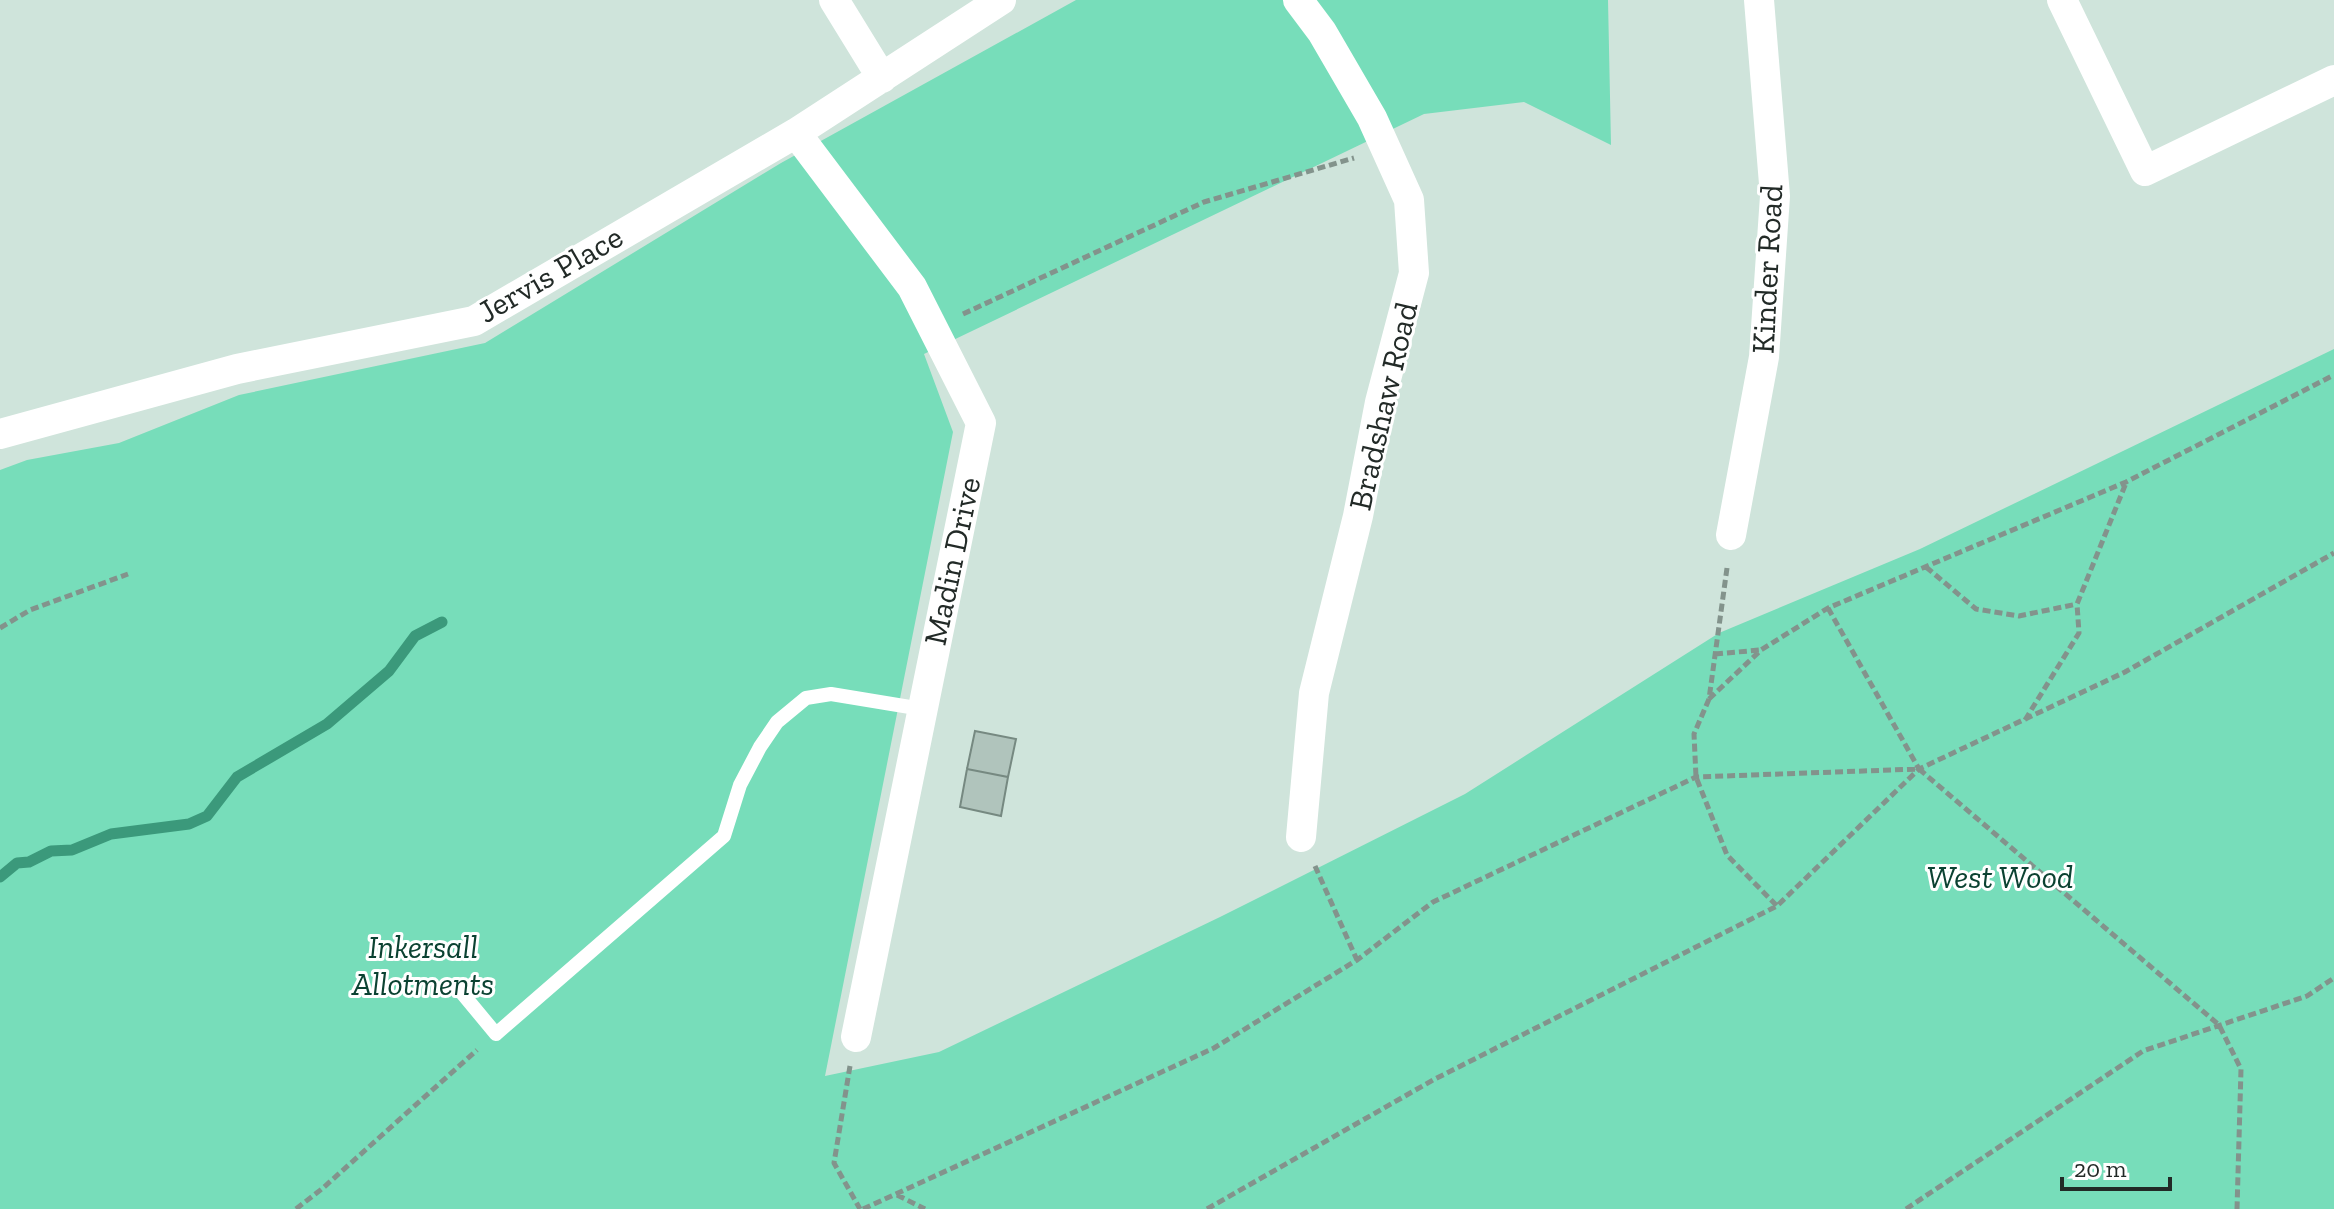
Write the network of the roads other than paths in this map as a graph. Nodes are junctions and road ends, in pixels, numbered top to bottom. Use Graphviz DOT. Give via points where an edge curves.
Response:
graph roads {
  1 [pos="834,0"];
  2 [pos="1001,0"];
  3 [pos="1298,0"];
  4 [pos="1759,0"];
  5 [pos="2062,0"];
  6 [pos="882,78"];
  7 [pos="2334,80"];
  8 [pos="796,133"];
  9 [pos="0,434"];
  10 [pos="1731,535"];
  11 [pos="922,709"];
  12 [pos="1301,837"];
  13 [pos="457,987"];
  14 [pos="856,1037"];
  1 -- 6 [label="street"];
  2 -- 6 [label="street, Jervis Place"];
  3 -- 12 [label="street, Bradshaw Road" via="1372,118 1409,200 1414,273 1314,693"];
  4 -- 10 [label="street, Kinder Road" via="1775,196 1764,357"];
  5 -- 7 [label="street" via="2145,171"];
  6 -- 8 [label="street, Jervis Place"];
  8 -- 9 [label="street, Jervis Place" via="474,321 237,369"];
  8 -- 11 [label="street, Madin Drive" via="912,287 981,423"];
  11 -- 13 [label="lane" via="831,694 806,698 777,722 760,747 740,785 724,836 496,1034"];
  11 -- 14 [label="street, Madin Drive"];
}
